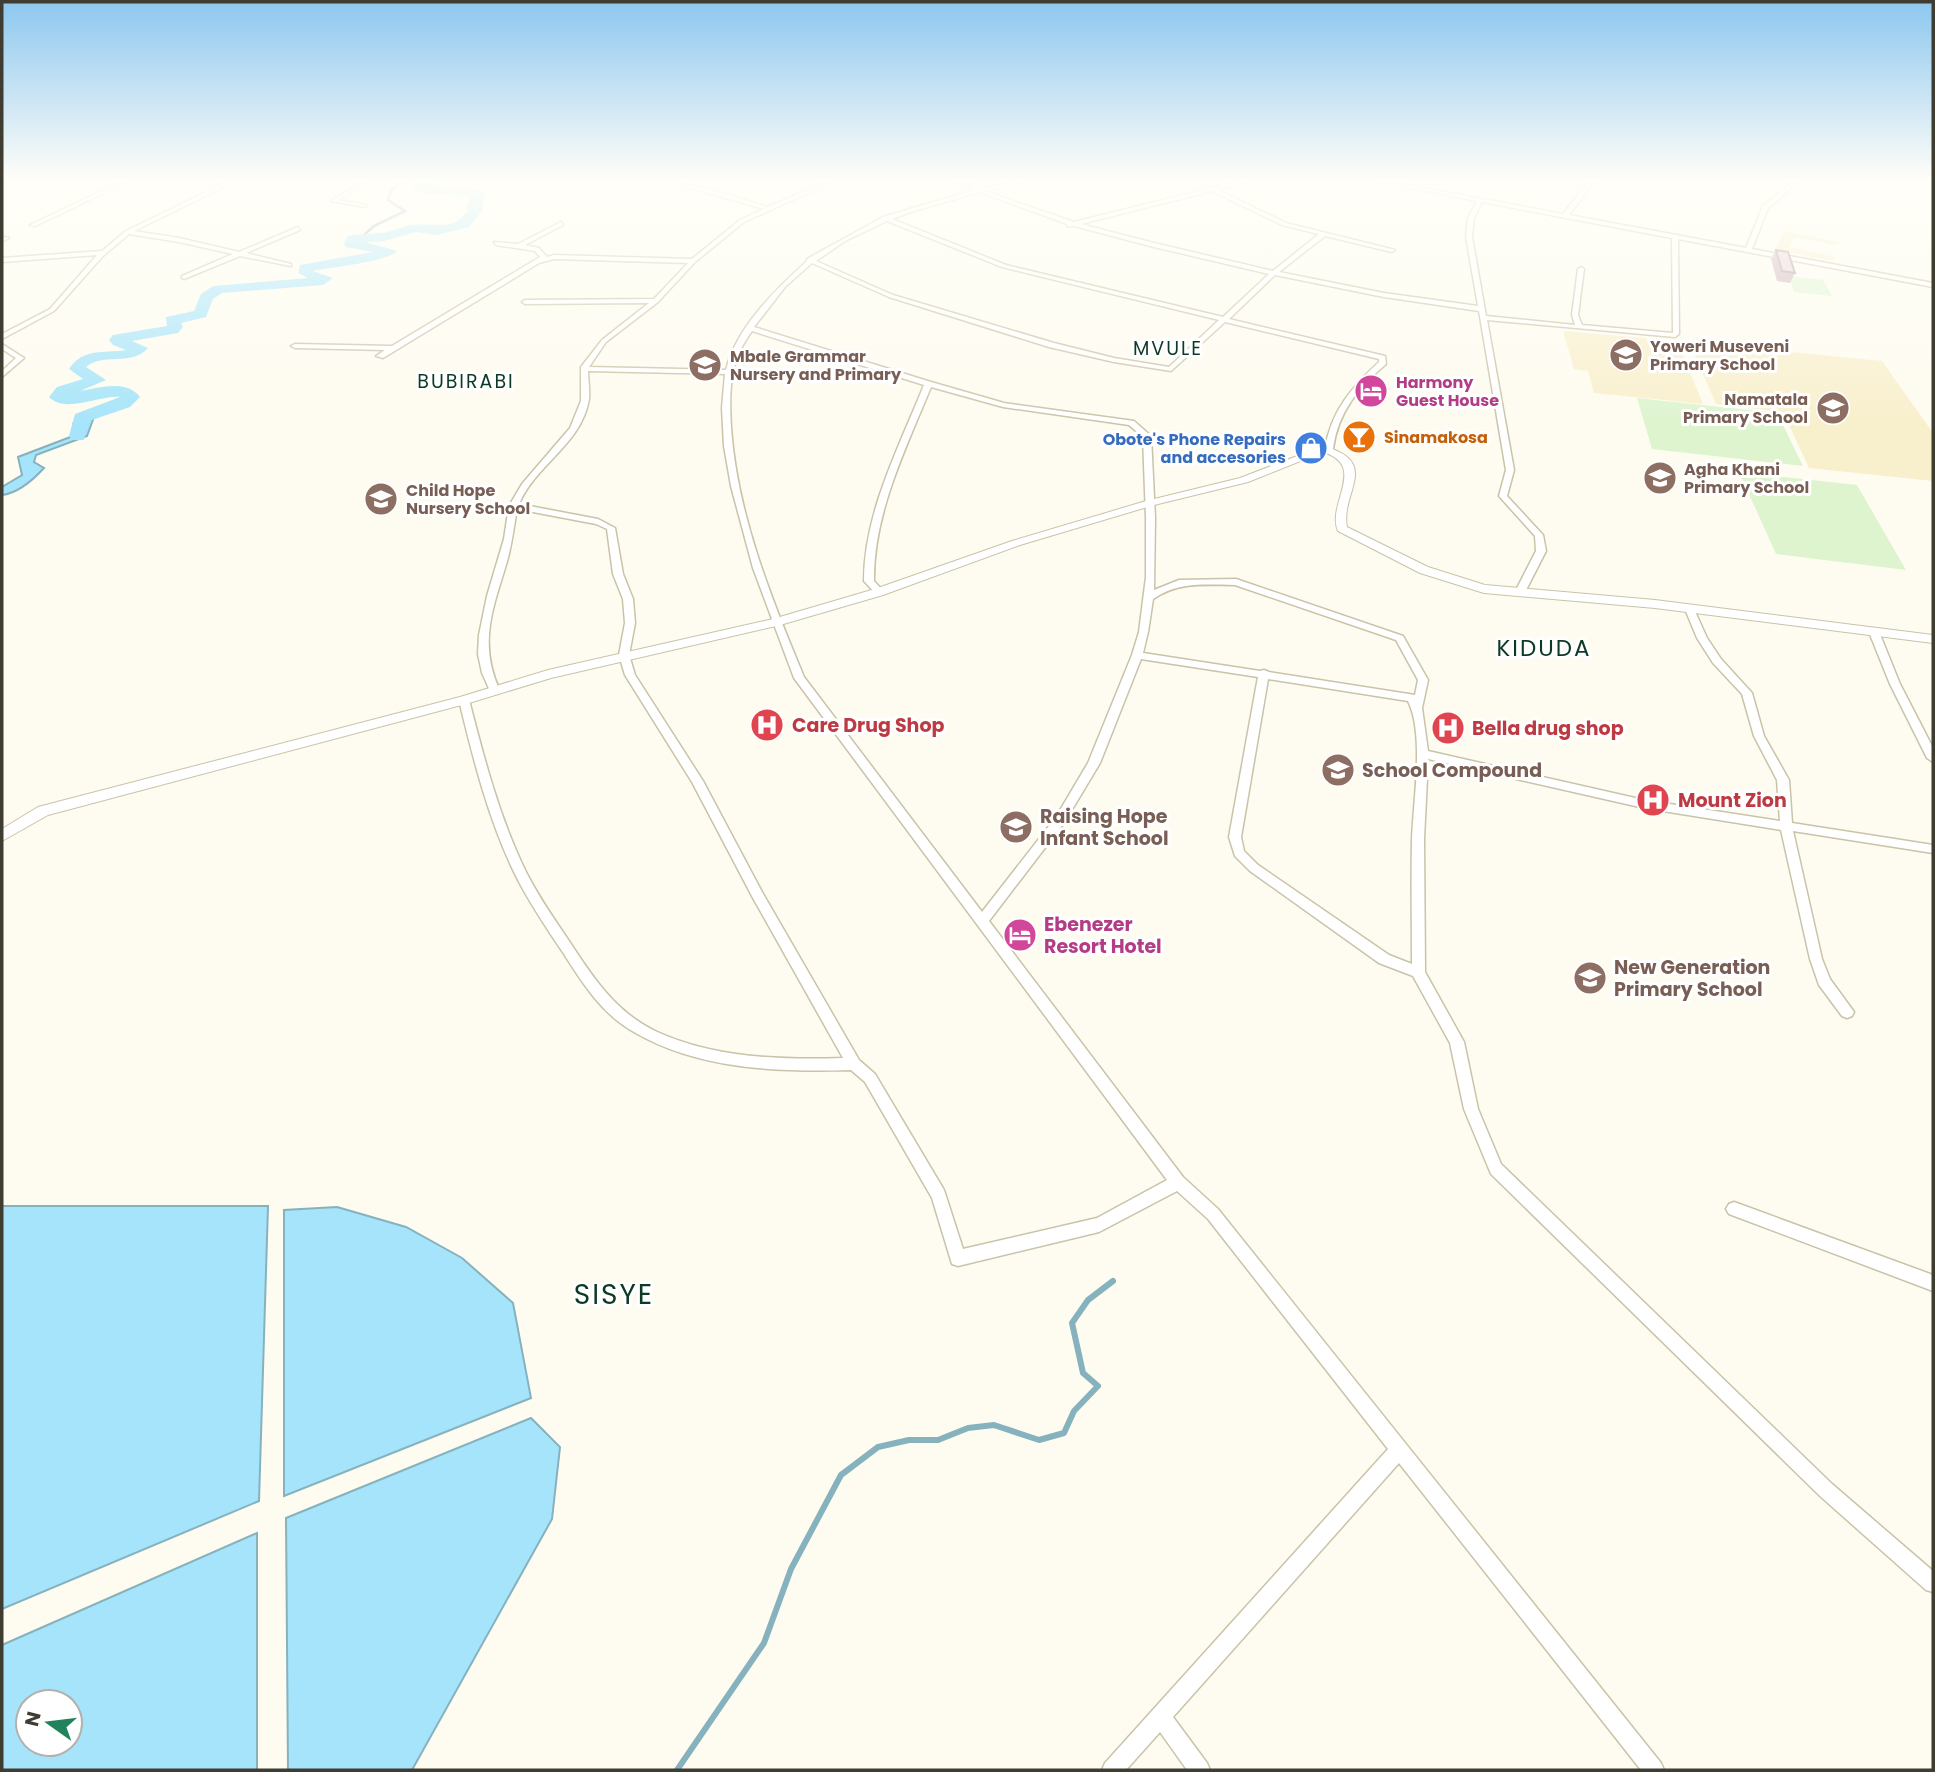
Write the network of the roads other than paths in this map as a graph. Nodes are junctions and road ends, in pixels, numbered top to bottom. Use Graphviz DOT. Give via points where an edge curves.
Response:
graph roads {
  1 [pos="93,264"];
  2 [pos="217,264"];
  3 [pos="282,264"];
  4 [pos="534,264"];
  5 [pos="691,264"];
  6 [pos="806,264"];
  7 [pos="818,264"];
  8 [pos="998,264"];
  9 [pos="1234,264"];
  10 [pos="1286,264"];
  11 [pos="1474,264"];
  12 [pos="1675,264"];
  13 [pos="1817,264"];
  14 [pos="289,265"];
  15 [pos="1581,269"];
  16 [pos="1274,273"];
  17 [pos="184,277"];
  18 [pos="1933,285"];
  19 [pos="656,301"];
  20 [pos="525,302"];
  21 [pos="1483,313"];
  22 [pos="1225,318"];
  23 [pos="750,328"];
  24 [pos="1579,328"];
  25 [pos="2,337"];
  26 [pos="2,346"];
  27 [pos="295,346"];
  28 [pos="393,348"];
  29 [pos="380,356"];
  30 [pos="584,369"];
  31 [pos="729,372"];
  32 [pos="2,375"];
  33 [pos="928,384"];
  34 [pos="1329,449"];
  35 [pos="1150,503"];
  36 [pos="513,506"];
  37 [pos="879,592"];
  38 [pos="1520,592"];
  39 [pos="1147,599"];
  40 [pos="1690,609"];
  41 [pos="776,622"];
  42 [pos="1874,632"];
  43 [pos="1933,639"];
  44 [pos="624,654"];
  45 [pos="1137,655"];
  46 [pos="1264,673"];
  47 [pos="495,691"];
  48 [pos="464,700"];
  49 [pos="1417,708"];
  50 [pos="1928,734"];
  51 [pos="1423,754"];
  52 [pos="1933,758"];
  53 [pos="1786,826"];
  54 [pos="2,836"];
  55 [pos="1933,849"];
  56 [pos="983,920"];
  57 [pos="1418,972"];
  58 [pos="1847,1012"];
  59 [pos="854,1064"];
  60 [pos="1178,1182"];
  61 [pos="1734,1209"];
  62 [pos="1933,1283"];
  63 [pos="1399,1450"];
  64 [pos="1933,1583"];
  65 [pos="1160,1716"];
  66 [pos="1648,1768"];
  67 [pos="1112,1770"];
  68 [pos="1200,1770"];
  1 -- 25 [label="street" via="52,310"];
  2 -- 17 [label="street"];
  3 -- 14 [label="street"];
  4 -- 28 [label="street"];
  5 -- 19 [label="street"];
  6 -- 23 [label="street"];
  7 -- 22 [label="street" via="891,296 1080,352 1161,368 1177,365"];
  8 -- 22 [label="street"];
  9 -- 16 [label="street"];
  10 -- 16 [label="street"];
  11 -- 21 [label="street"];
  12 -- 24 [label="street" via="1676,334"];
  13 -- 18 [label="street"];
  15 -- 24 [label="street" via="1574,315"];
  16 -- 21 [label="street"];
  16 -- 22 [label="street"];
  19 -- 20 [label="street"];
  19 -- 30 [label="street" via="604,341"];
  21 -- 24 [label="street"];
  21 -- 38 [label="street" via="1510,470 1503,496 1539,535 1541,551"];
  22 -- 34 [label="street" via="1382,358 1338,410"];
  23 -- 31 [label="street" via="737,346"];
  23 -- 33 [label="street"];
  26 -- 32 [label="street" via="20,358"];
  27 -- 28 [label="street"];
  28 -- 29 [label="street"];
  30 -- 31 [label="street"];
  30 -- 36 [label="street" via="585,402 579,416 560,449"];
  31 -- 41 [label="street" via="726,448"];
  33 -- 35 [label="street" via="1003,405 1131,423 1147,436"];
  33 -- 37 [label="street" via="868,552 869,581"];
  34 -- 35 [label="street" via="1244,480"];
  34 -- 38 [label="street" via="1346,463 1352,479 1340,519 1342,529 1452,580"];
  35 -- 37 [label="street" via="1016,543"];
  35 -- 39 [label="street"];
  36 -- 44 [label="street" via="611,527 618,575 628,599 630,623"];
  36 -- 47 [label="street" via="486,617 486,678"];
  37 -- 41 [label="street"];
  38 -- 40 [label="street"];
  39 -- 45 [label="street"];
  39 -- 49 [label="street" via="1179,583 1236,582 1400,638 1423,680"];
  40 -- 42 [label="street"];
  40 -- 53 [label="street" via="1717,661 1747,694 1759,736 1783,780"];
  41 -- 44 [label="street"];
  41 -- 56 [label="street" via="799,678"];
  42 -- 43 [label="street"];
  42 -- 50 [label="street" via="1895,684"];
  44 -- 47 [label="street"];
  44 -- 59 [label="street" via="630,675 698,781"];
  45 -- 46 [label="street"];
  45 -- 56 [label="street" via="1099,752 1080,786 1060,820"];
  46 -- 49 [label="street" via="1400,694 1412,698"];
  46 -- 57 [label="street" via="1235,837 1239,853 1384,958"];
  47 -- 48 [label="street"];
  48 -- 54 [label="street" via="43,811"];
  48 -- 59 [label="street" via="485,783 513,856 532,896 605,1005 650,1034 687,1049 749,1063"];
  49 -- 51 [label="street"];
  50 -- 52 [label="street"];
  51 -- 53 [label="street" via="1644,804"];
  51 -- 57 [label="street"];
  53 -- 55 [label="street"];
  53 -- 58 [label="street" via="1816,959 1824,981"];
  56 -- 60 [label="street"];
  57 -- 64 [label="street" via="1457,1042 1471,1109 1496,1169 1826,1490"];
  59 -- 60 [label="street" via="870,1078 939,1195 958,1258 1100,1225"];
  60 -- 63 [label="street" via="1213,1214"];
  61 -- 62 [label="street"];
  63 -- 65 [label="street"];
  63 -- 66 [label="street"];
  65 -- 67 [label="street"];
  65 -- 68 [label="street"];
}
